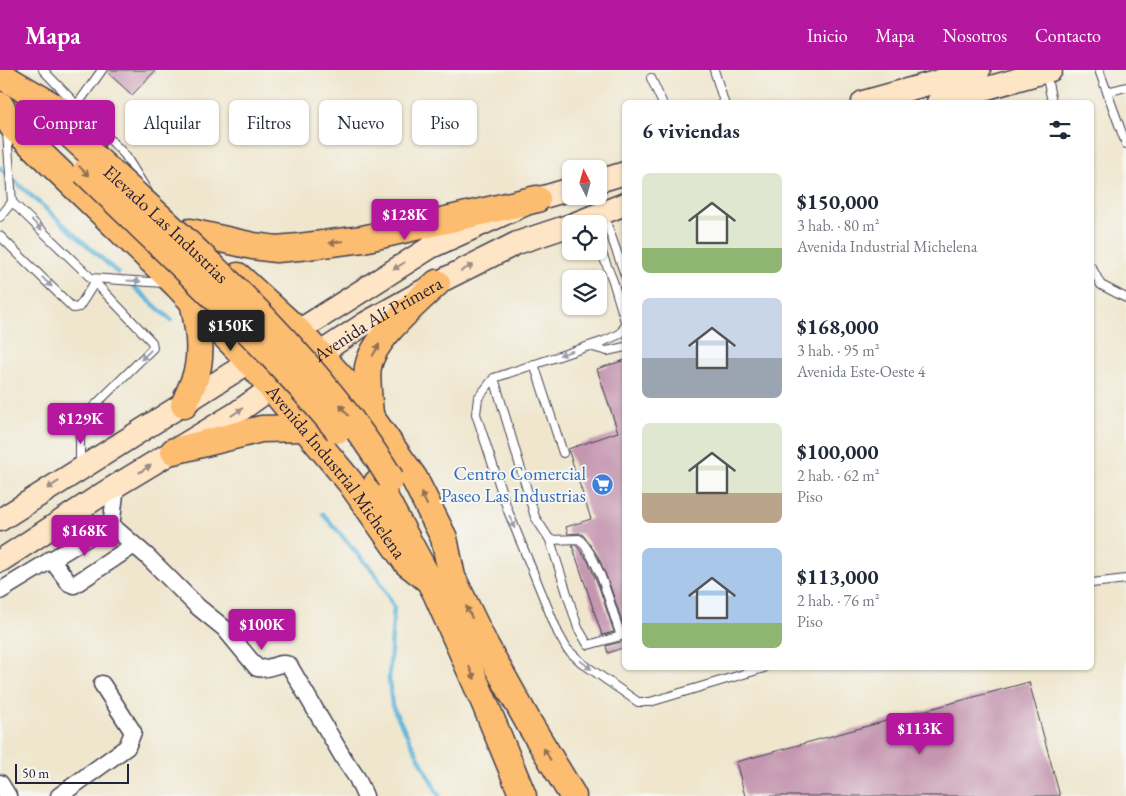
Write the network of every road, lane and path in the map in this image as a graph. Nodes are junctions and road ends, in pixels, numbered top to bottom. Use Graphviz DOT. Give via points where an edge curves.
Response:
graph roads {
  1 [pos="43,70"];
  2 [pos="102,70"];
  3 [pos="714,70"];
  4 [pos="979,70"];
  5 [pos="1099,70"];
  6 [pos="1048,71"];
  7 [pos="651,78"];
  8 [pos="2,85"];
  9 [pos="1126,87"];
  10 [pos="1107,92"];
  11 [pos="72,100"];
  12 [pos="81,100"];
  13 [pos="661,100"];
  14 [pos="723,100"];
  15 [pos="871,100"];
  16 [pos="945,100"];
  17 [pos="1052,100"];
  18 [pos="0,105"];
  19 [pos="0,111"];
  20 [pos="1126,144"];
  21 [pos="115,145"];
  22 [pos="622,174"];
  23 [pos="608,178"];
  24 [pos="562,192"];
  25 [pos="149,193"];
  26 [pos="622,194"];
  27 [pos="537,199"];
  28 [pos="12,202"];
  29 [pos="622,205"];
  30 [pos="588,215"];
  31 [pos="599,215"];
  32 [pos="0,218"];
  33 [pos="562,228"];
  34 [pos="190,232"];
  35 [pos="0,236"];
  36 [pos="607,251"];
  37 [pos="605,260"];
  38 [pos="622,271"];
  39 [pos="1094,272"];
  40 [pos="93,280"];
  41 [pos="436,283"];
  42 [pos="185,293"];
  43 [pos="1126,298"];
  44 [pos="622,311"];
  45 [pos="298,331"];
  46 [pos="622,331"];
  47 [pos="588,346"];
  48 [pos="622,348"];
  49 [pos="319,354"];
  50 [pos="250,362"];
  51 [pos="534,364"];
  52 [pos="494,378"];
  53 [pos="272,387"];
  54 [pos="184,404"];
  55 [pos="370,414"];
  56 [pos="305,428"];
  57 [pos="174,451"];
  58 [pos="563,453"];
  59 [pos="80,468"];
  60 [pos="116,486"];
  61 [pos="0,520"];
  62 [pos="110,524"];
  63 [pos="550,540"];
  64 [pos="134,545"];
  65 [pos="51,560"];
  66 [pos="0,561"];
  67 [pos="441,579"];
  68 [pos="1126,579"];
  69 [pos="1094,582"];
  70 [pos="0,591"];
  71 [pos="622,633"];
  72 [pos="622,635"];
  73 [pos="757,670"];
  74 [pos="102,684"];
  75 [pos="0,783"];
  76 [pos="8,796"];
  77 [pos="59,796"];
  78 [pos="365,796"];
  79 [pos="523,796"];
  80 [pos="572,796"];
  1 -- 11 [label="lane, Avenida Industrial Michelena"];
  2 -- 12 [label="lane"];
  3 -- 14 [label="lane"];
  4 -- 15 [label="main road"];
  5 -- 10 [label="lane"];
  6 -- 16 [label="main road"];
  6 -- 17 [label="lane"];
  7 -- 13 [label="lane"];
  8 -- 25 [label="main road, Avenida Industrial Michelena" via="60,110"];
  8 -- 67 [label="main road, Elevado Las Industrias, bridge" via="210,265 308,365 353,422"];
  9 -- 10 [label="lane"];
  10 -- 20 [label="lane"];
  18 -- 42 [label="main road, Avenida Industrial Michelena, one-way" via="14,128"];
  19 -- 28 [label="lane" via="8,136"];
  21 -- 25 [label="lane, Avenida Industrial Michelena"];
  22 -- 23 [label="main road"];
  24 -- 27 [label="main road, Avenida Alí Primera"];
  25 -- 34 [label="main road, Avenida Industrial Michelena"];
  26 -- 30 [label="main road"];
  27 -- 34 [label="main road, one-way" via="363,239 299,247 253,246"];
  27 -- 45 [label="main road, Avenida Alí Primera, one-way" via="430,247"];
  28 -- 32 [label="lane"];
  28 -- 40 [label="lane, one-way"];
  29 -- 31 [label="main road, Avenida Alí Primera"];
  41 -- 33 [label="main road, Avenida Alí Primera, one-way" via="517,243"];
  34 -- 45 [label="main road, Avenida Industrial Michelena"];
  35 -- 40 [label="lane, one-way" via="73,308 79,306"];
  36 -- 38 [label="lane"];
  37 -- 44 [label="lane"];
  39 -- 43 [label="lane" via="1101,285"];
  40 -- 42 [label="lane, one-way"];
  40 -- 59 [label="lane, one-way" via="152,342 153,348 83,417"];
  41 -- 49 [label="main road, Avenida Alí Primera" via="366,322"];
  55 -- 41 [label="main road, one-way" via="368,367 375,348"];
  42 -- 50 [label="main road, Avenida Industrial Michelena"];
  42 -- 54 [label="main road" via="198,325 198,362"];
  45 -- 49 [label="main road, Avenida Industrial Michelena"];
  45 -- 50 [label="main road, Avenida Alí Primera"];
  46 -- 47 [label="lane"];
  47 -- 48 [label="lane" via="606,351"];
  47 -- 51 [label="lane, one-way"];
  49 -- 53 [label="main road, Avenida Alí Primera"];
  49 -- 55 [label="main road, Avenida Industrial Michelena"];
  50 -- 53 [label="main road, Avenida Industrial Michelena"];
  50 -- 54 [label="main road, Avenida Alí Primera"];
  51 -- 52 [label="lane"];
  51 -- 58 [label="lane"];
  52 -- 63 [label="lane" via="536,517"];
  52 -- 73 [label="lane, one-way" via="478,398 476,414 508,511 567,649 638,702 650,702"];
  53 -- 56 [label="main road, Avenida Industrial Michelena"];
  57 -- 53 [label="main road, Avenida Alí Primera, one-way"];
  54 -- 59 [label="main road, Avenida Alí Primera"];
  67 -- 55 [label="main road, Avenida Industrial Michelena, one-way" via="444,538 414,478"];
  56 -- 57 [label="main road" via="261,429"];
  56 -- 67 [label="main road, Avenida Industrial Michelena" via="350,482 407,563"];
  60 -- 57 [label="main road, Avenida Alí Primera, one-way"];
  59 -- 61 [label="main road, Avenida Alí Primera, one-way"];
  60 -- 62 [label="street"];
  60 -- 66 [label="main road, Avenida Alí Primera"];
  62 -- 64 [label="street"];
  62 -- 65 [label="street"];
  63 -- 71 [label="lane" via="579,540 585,546"];
  63 -- 72 [label="lane" via="578,628 588,645"];
  64 -- 65 [label="street" via="74,584 69,583"];
  64 -- 78 [label="street" via="224,628 257,668 266,670 289,664"];
  65 -- 70 [label="street"];
  67 -- 79 [label="main road, Avenida Industrial Michelena, one-way" via="460,644"];
  80 -- 67 [label="main road, Avenida Industrial Michelena, one-way" via="492,657"];
  68 -- 69 [label="lane"];
  74 -- 77 [label="street" via="133,732 128,747"];
  75 -- 76 [label="street"];
}
